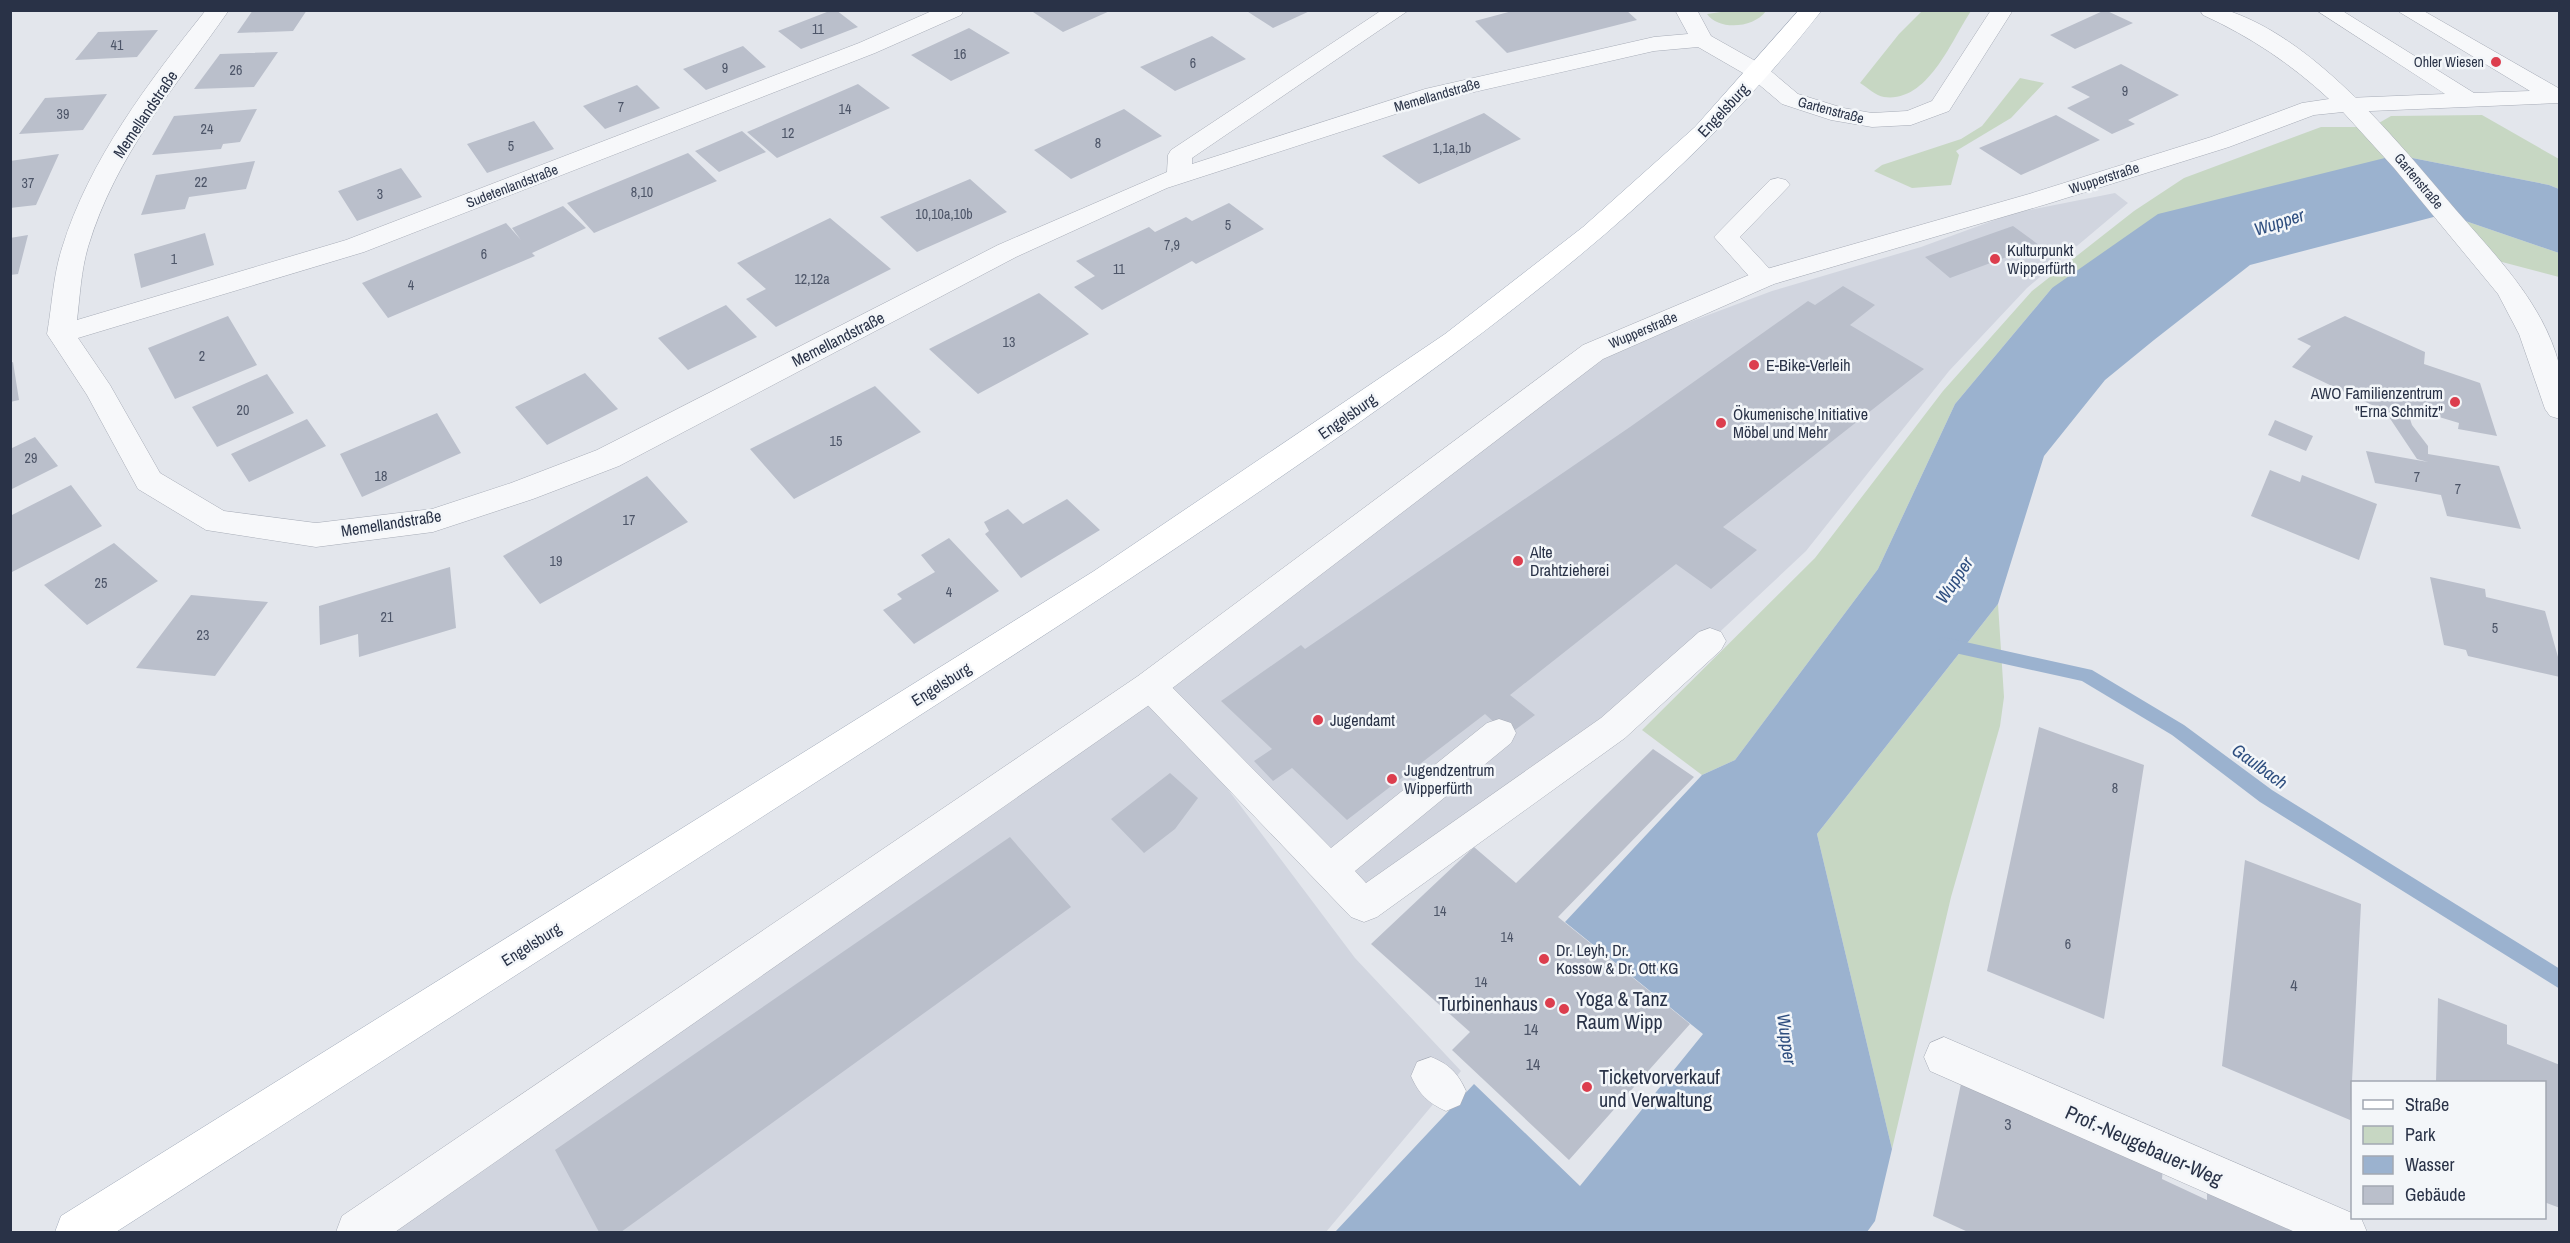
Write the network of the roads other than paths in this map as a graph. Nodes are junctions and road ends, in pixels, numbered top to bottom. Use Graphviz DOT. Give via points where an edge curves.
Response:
graph roads {
  1 [pos="218,10"];
  2 [pos="953,10"];
  3 [pos="1398,10"];
  4 [pos="1686,10"];
  5 [pos="1811,10"];
  6 [pos="2002,10"];
  7 [pos="2211,10"];
  8 [pos="2326,10"];
  9 [pos="2406,10"];
  10 [pos="1702,40"];
  11 [pos="1758,72"];
  12 [pos="2558,96"];
  13 [pos="2467,98"];
  14 [pos="2347,105"];
  15 [pos="1179,176"];
  16 [pos="1778,184"];
  17 [pos="1765,278"];
  18 [pos="62,334"];
  19 [pos="2553,373"];
  20 [pos="2559,409"];
  21 [pos="1710,642"];
  22 [pos="1150,686"];
  23 [pos="1499,732"];
  24 [pos="1330,869"];
  25 [pos="1944,1057"];
  26 [pos="77,1233"];
  27 [pos="358,1233"];
  28 [pos="2345,1233"];
  1 -- 18 [label="street, Memellandstraße" via="150,103 105,175 75,248"];
  2 -- 18 [label="street, Sudetenlandstraße" via="867,48 355,246"];
  3 -- 15 [label="street" via="1180,155"];
  4 -- 10 [label="street"];
  5 -- 11 [label="main road, Engelsburg"];
  6 -- 11 [label="street, Gartenstraße" via="1941,106 1911,118 1872,120 1839,115 1790,99"];
  7 -- 14 [label="street, Gartenstraße" via="2284,50"];
  8 -- 13 [label="lane"];
  9 -- 12 [label="lane"];
  10 -- 11 [label="street, Gartenstraße"];
  10 -- 15 [label="street, Memellandstraße" via="1654,44 1433,94"];
  11 -- 26 [label="main road, Engelsburg" via="1704,132 1592,233 1455,341 1298,451 1095,586"];
  12 -- 13 [label="lane, Wupperstraße"];
  13 -- 14 [label="lane, Wupperstraße"];
  14 -- 17 [label="street, Wupperstraße" via="2310,108 2220,142 2038,199"];
  14 -- 19 [label="street, Gartenstraße" via="2380,134 2483,257 2522,311"];
  15 -- 18 [label="street, Memellandstraße" via="1139,190 1008,251 608,458 522,492 433,520 316,535 217,522 149,482 100,392"];
  16 -- 17 [label="lane" via="1726,237"];
  17 -- 22 [label="street, Wupperstraße" via="1593,352"];
  19 -- 20 [label="street, Gartenstraße"];
  21 -- 24 [label="lane" via="1613,728 1364,905"];
  22 -- 24 [label="lane"];
  22 -- 27 [label="street, Wupperstraße"];
  23 -- 24 [label="lane"];
  25 -- 28 [label="street, Prof.-Neugebauer-Weg"];
}
